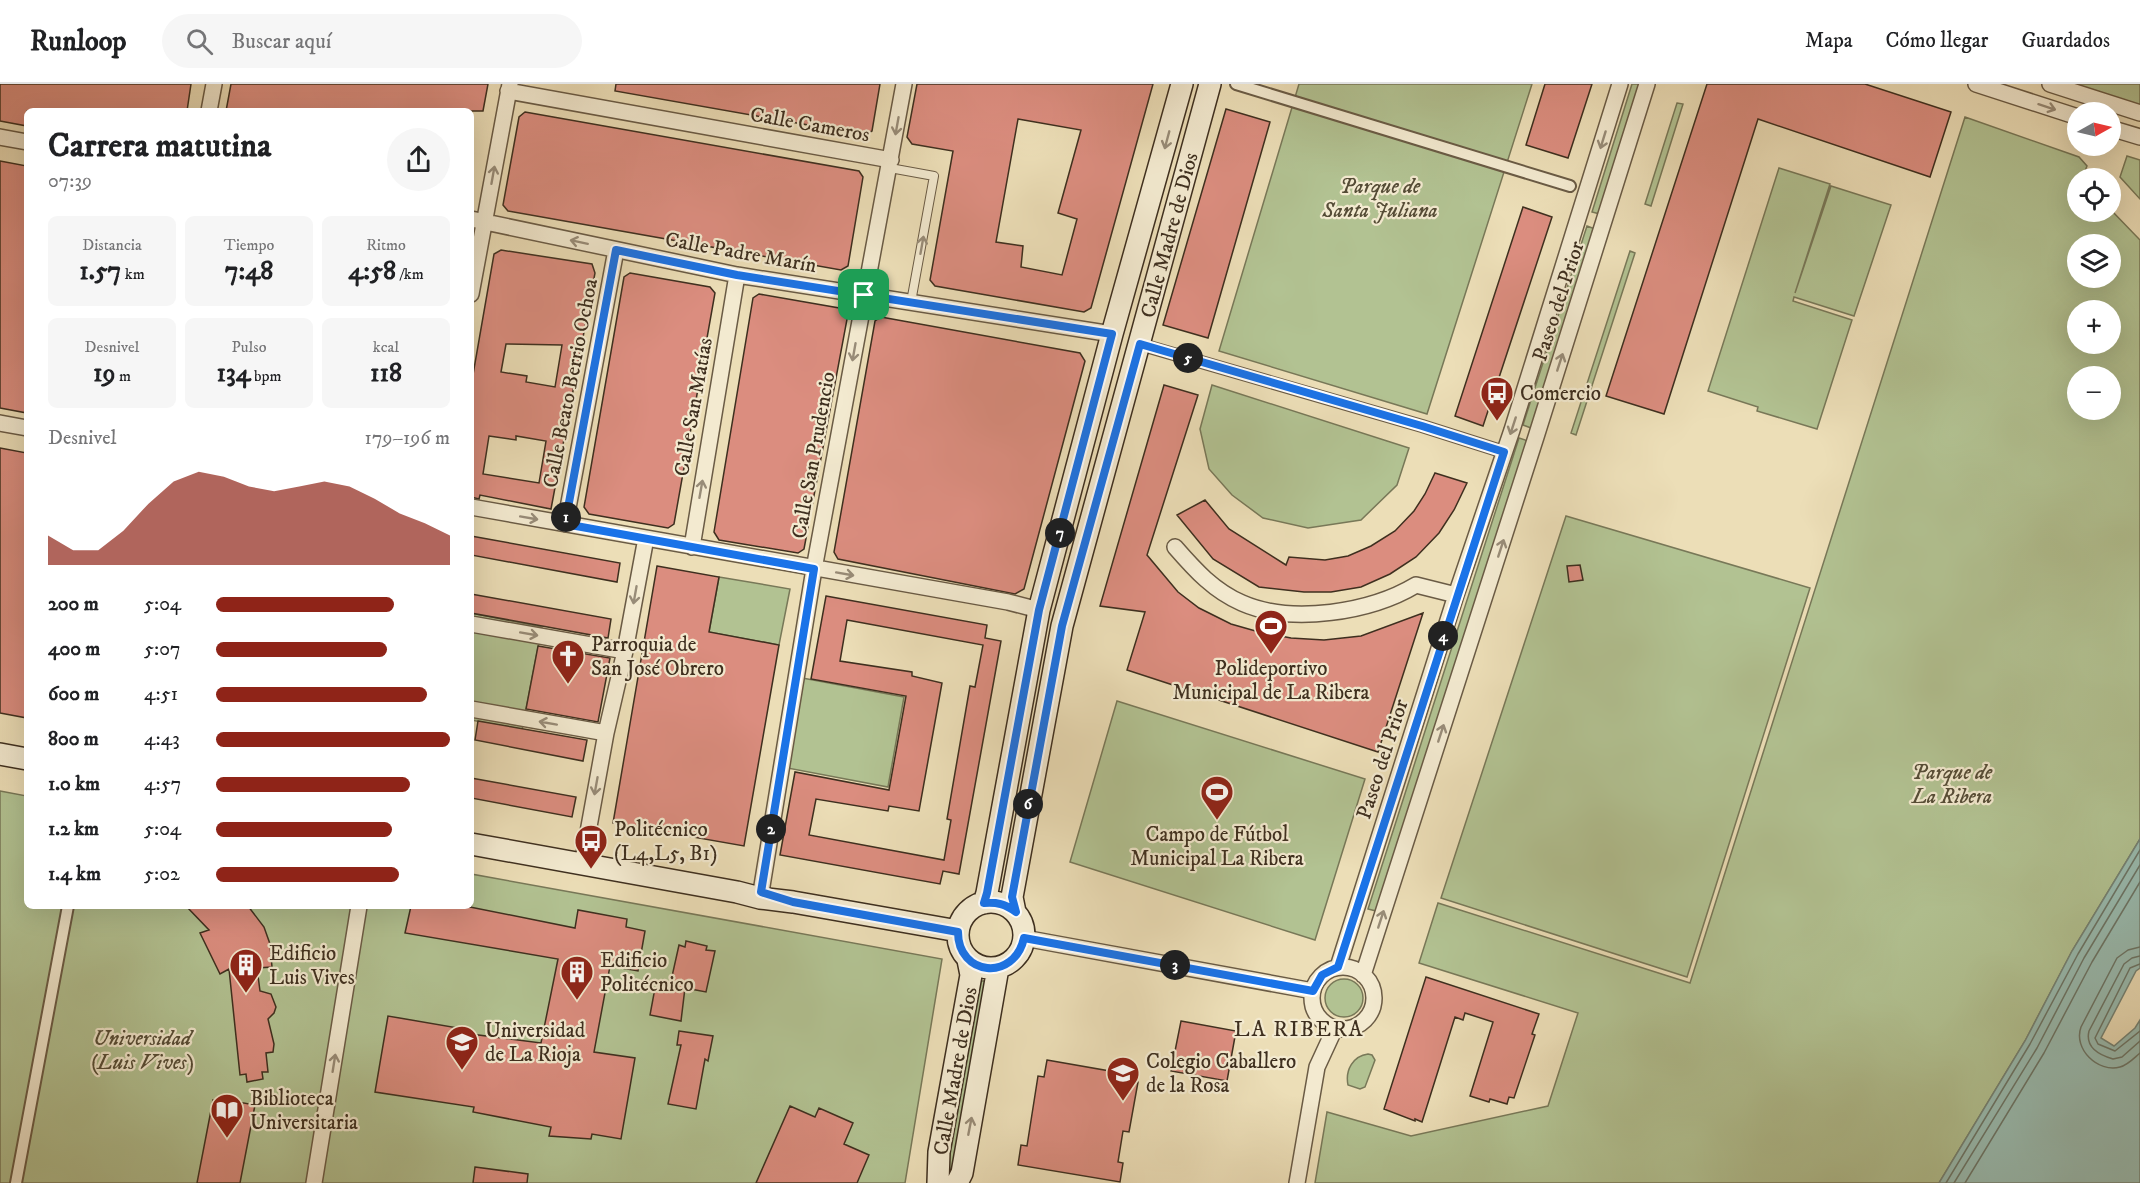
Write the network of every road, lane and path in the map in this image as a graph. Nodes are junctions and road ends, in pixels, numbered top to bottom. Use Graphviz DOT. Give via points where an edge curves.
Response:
graph roads {
  1 [pos="214,84"];
  2 [pos="904,84"];
  3 [pos="1182,84"];
  4 [pos="1210,84"];
  5 [pos="1236,84"];
  6 [pos="1620,84"];
  7 [pos="1647,84"];
  8 [pos="1976,84"];
  9 [pos="2050,84"];
  10 [pos="509,88"];
  11 [pos="210,108"];
  12 [pos="2067,113"];
  13 [pos="2140,113"];
  14 [pos="2121,131"];
  15 [pos="0,137"];
  16 [pos="2140,137"];
  17 [pos="24,141"];
  18 [pos="890,164"];
  19 [pos="1570,186"];
  20 [pos="478,220"];
  21 [pos="616,250"];
  22 [pos="474,262"];
  23 [pos="737,275"];
  24 [pos="864,295"];
  25 [pos="911,302"];
  26 [pos="1112,334"];
  27 [pos="1140,344"];
  28 [pos="0,423"];
  29 [pos="24,427"];
  30 [pos="1504,452"];
  31 [pos="474,508"];
  32 [pos="565,524"];
  33 [pos="646,538"];
  34 [pos="692,547"];
  35 [pos="1175,547"];
  36 [pos="814,569"];
  37 [pos="1456,596"];
  38 [pos="1039,610"];
  39 [pos="474,625"];
  40 [pos="625,651"];
  41 [pos="474,710"];
  42 [pos="606,733"];
  43 [pos="0,754"];
  44 [pos="24,758"];
  45 [pos="474,845"];
  46 [pos="582,865"];
  47 [pos="737,892"];
  48 [pos="761,892"];
  49 [pos="793,902"];
  50 [pos="984,903"];
  51 [pos="67,909"];
  52 [pos="359,909"];
  53 [pos="1016,912"];
  54 [pos="958,932"];
  55 [pos="1024,938"];
  56 [pos="968,960"];
  57 [pos="1338,967"];
  58 [pos="998,968"];
  59 [pos="1363,975"];
  60 [pos="1313,991"];
  61 [pos="1335,1028"];
  62 [pos="16,1183"];
  63 [pos="315,1183"];
  64 [pos="938,1183"];
  65 [pos="957,1183"];
  66 [pos="1297,1183"];
  1 -- 11 [label="street"];
  2 -- 18 [label="street, Calle San Prudencio, one-way"];
  3 -- 26 [label="main road, Calle Madre de Dios, one-way"];
  4 -- 27 [label="main road, Calle Madre de Dios"];
  5 -- 19 [label="street"];
  6 -- 30 [label="street, Paseo del Prior, one-way"];
  59 -- 7 [label="street, Paseo del Prior, one-way"];
  8 -- 12 [label="street, one-way"];
  9 -- 13 [label="street"];
  10 -- 18 [label="street, Calle Cameros"];
  20 -- 10 [label="street, one-way"];
  14 -- 16 [label="street"];
  15 -- 17 [label="street"];
  18 -- 24 [label="street, Calle San Prudencio"];
  25 -- 18 [label="lane, one-way" via="934,176"];
  21 -- 20 [label="street, Calle Padre Marín, one-way"];
  20 -- 22 [label="street"];
  21 -- 23 [label="street, Calle Padre Marín"];
  21 -- 32 [label="street, Calle Beato Berrio Ochoa"];
  23 -- 24 [label="street, Calle Padre Marín"];
  34 -- 23 [label="street, Calle San Matías, one-way"];
  24 -- 25 [label="street, Calle Padre Marín"];
  24 -- 36 [label="street, Calle San Prudencio, one-way"];
  25 -- 26 [label="street, Calle Padre Marín"];
  26 -- 38 [label="main road, Calle Madre de Dios"];
  27 -- 30 [label="street"];
  27 -- 53 [label="main road, Calle Madre de Dios" via="1062,626 1012,897"];
  28 -- 29 [label="street"];
  30 -- 37 [label="street, Paseo del Prior"];
  31 -- 32 [label="street, one-way"];
  32 -- 33 [label="street"];
  33 -- 34 [label="street"];
  33 -- 40 [label="street, one-way"];
  34 -- 36 [label="street"];
  35 -- 37 [label="street" via="1200,576 1221,592 1265,612 1335,612 1399,595 1416,585"];
  36 -- 38 [label="street, one-way"];
  36 -- 48 [label="street, Calle San Prudencio"];
  37 -- 57 [label="street, Paseo del Prior"];
  38 -- 50 [label="main road, Calle Madre de Dios"];
  39 -- 40 [label="street, one-way"];
  40 -- 42 [label="street"];
  42 -- 41 [label="street, one-way"];
  42 -- 46 [label="street, one-way"];
  43 -- 44 [label="main road"];
  45 -- 46 [label="main road"];
  46 -- 47 [label="main road"];
  47 -- 48 [label="main road"];
  47 -- 49 [label="main road"];
  48 -- 49 [label="main road"];
  49 -- 54 [label="main road"];
  50 -- 53 [label="main road" via="1006,905"];
  50 -- 54 [label="main road" via="971,908 962,918"];
  51 -- 62 [label="street"];
  63 -- 52 [label="street, one-way"];
  53 -- 55 [label="main road"];
  54 -- 56 [label="main road" via="960,947"];
  55 -- 58 [label="main road" via="1018,954"];
  55 -- 60 [label="street"];
  56 -- 58 [label="main road" via="977,966"];
  56 -- 64 [label="main road, Calle Madre de Dios" via="971,975 939,1152"];
  57 -- 59 [label="street" via="1355,969"];
  57 -- 60 [label="street" via="1322,975"];
  65 -- 58 [label="main road, Calle Madre de Dios, one-way" via="962,1173"];
  59 -- 61 [label="street" via="1373,992 1370,1012 1356,1026"];
  60 -- 61 [label="street" via="1314,1010"];
  61 -- 66 [label="street" via="1317,1067"];
}
